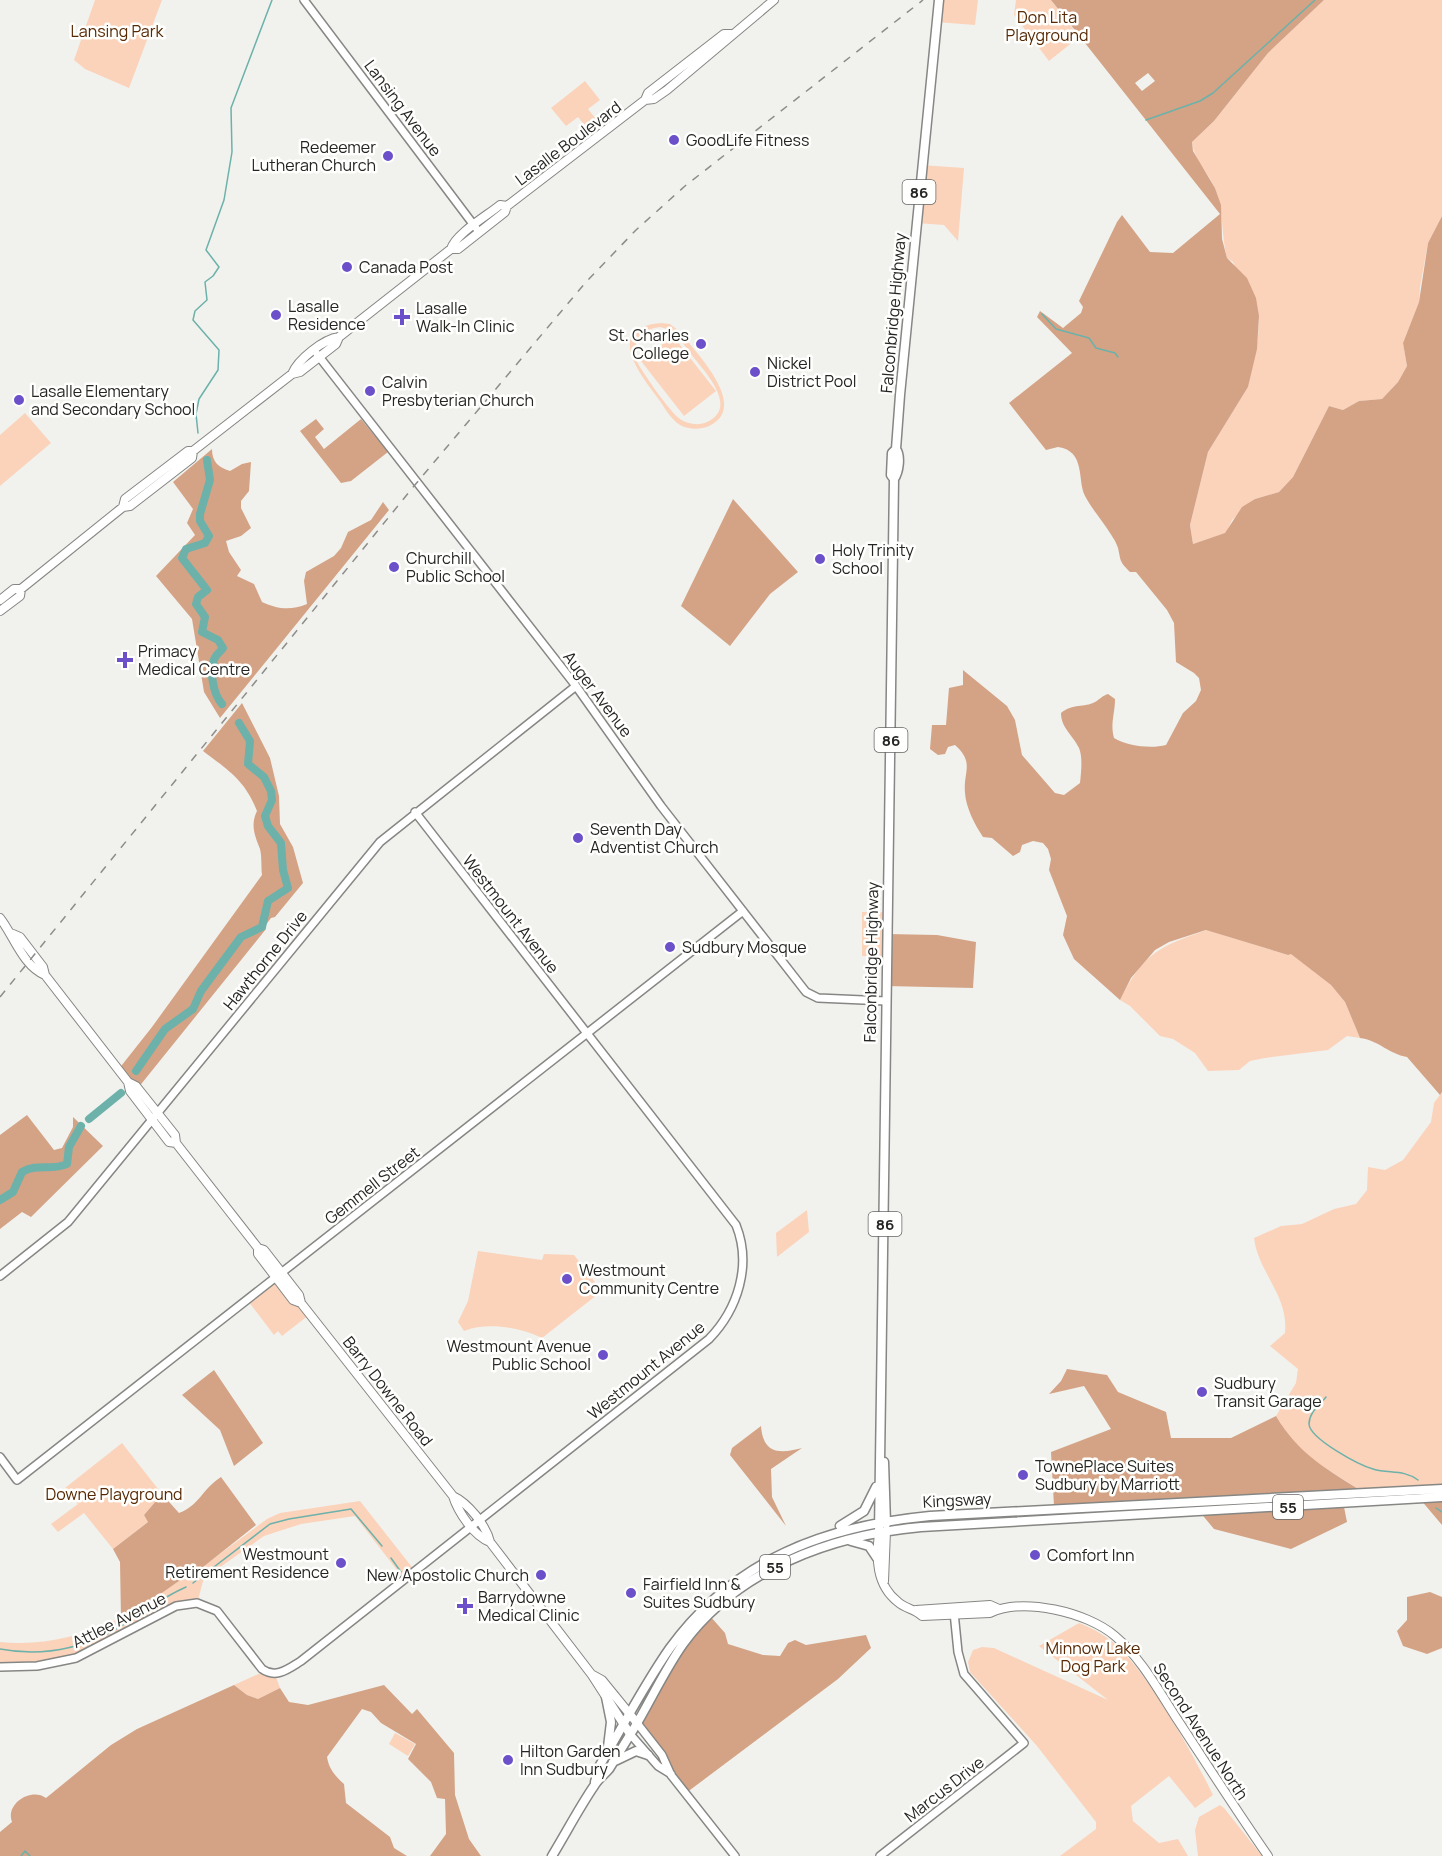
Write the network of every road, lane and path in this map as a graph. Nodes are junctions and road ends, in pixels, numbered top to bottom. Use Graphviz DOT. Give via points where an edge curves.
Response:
graph roads {
  1 [pos="304,0"];
  2 [pos="774,0"];
  3 [pos="939,0"];
  4 [pos="507,206"];
  5 [pos="474,225"];
  6 [pos="480,232"];
  7 [pos="451,249"];
  8 [pos="317,354"];
  9 [pos="21,589"];
  10 [pos="0,600"];
  11 [pos="0,611"];
  12 [pos="576,686"];
  13 [pos="415,812"];
  14 [pos="743,911"];
  15 [pos="0,918"];
  16 [pos="886,1001"];
  17 [pos="588,1033"];
  18 [pos="155,1117"];
  19 [pos="0,1276"];
  20 [pos="279,1276"];
  21 [pos="882,1446"];
  22 [pos="0,1457"];
  23 [pos="879,1478"];
  24 [pos="1442,1489"];
  25 [pos="1442,1497"];
  26 [pos="883,1521"];
  27 [pos="475,1523"];
  28 [pos="882,1532"];
  29 [pos="820,1537"];
  30 [pos="848,1540"];
  31 [pos="877,1558"];
  32 [pos="884,1583"];
  33 [pos="953,1606"];
  34 [pos="999,1609"];
  35 [pos="916,1610"];
  36 [pos="954,1615"];
  37 [pos="237,1636"];
  38 [pos="0,1667"];
  39 [pos="592,1674"];
  40 [pos="606,1697"];
  41 [pos="629,1714"];
  42 [pos="637,1723"];
  43 [pos="624,1725"];
  44 [pos="630,1734"];
  45 [pos="607,1752"];
  46 [pos="648,1755"];
  47 [pos="612,1762"];
  48 [pos="671,1775"];
  49 [pos="595,1784"];
  50 [pos="552,1856"];
  51 [pos="735,1856"];
  52 [pos="880,1856"];
  53 [pos="1268,1856"];
  1 -- 5 [label="street, Lansing Avenue"];
  2 -- 4 [label="main road, Lasalle Boulevard" via="731,34 724,34"];
  3 -- 16 [label="main road, Falconbridge Highway / 86" via="896,449 891,453 894,479"];
  4 -- 5 [label="main road, Lasalle Boulevard" via="500,205"];
  4 -- 6 [label="main road, Lasalle Boulevard"];
  5 -- 6 [label="street, Lansing Avenue"];
  5 -- 7 [label="main road, Lasalle Boulevard" via="453,242"];
  6 -- 7 [label="main road, Lasalle Boulevard" via="458,249"];
  7 -- 8 [label="main road, Lasalle Boulevard" via="339,337 330,338"];
  8 -- 9 [label="main road, Lasalle Boulevard" via="300,372 292,374 193,451 192,458 130,506 123,507"];
  8 -- 12 [label="street, Auger Avenue"];
  9 -- 10 [label="main road, Lasalle Boulevard" via="14,589"];
  9 -- 11 [label="main road, Lasalle Boulevard" via="20,596"];
  12 -- 13 [label="street, Hawthorne Drive"];
  12 -- 14 [label="street, Auger Avenue" via="661,806"];
  13 -- 17 [label="street, Westmount Avenue"];
  13 -- 18 [label="street, Hawthorne Drive" via="374,848"];
  14 -- 16 [label="street, Auger Avenue" via="809,995"];
  14 -- 17 [label="street, Gemmell Street"];
  15 -- 18 [label="main road, Barry Downe Road" via="29,962 45,975 128,1082 130,1091"];
  16 -- 21 [label="main road, Falconbridge Highway / 86"];
  17 -- 20 [label="street, Gemmell Street"];
  17 -- 27 [label="street, Westmount Avenue" via="736,1225 742,1248 740,1285 730,1311 709,1339"];
  18 -- 19 [label="street, Hawthorne Drive" via="64,1226"];
  18 -- 20 [label="main road, Barry Downe Road" via="175,1135 176,1143 258,1248 258,1254"];
  20 -- 22 [label="street, Gemmell Street" via="18,1480"];
  20 -- 27 [label="main road, Barry Downe Road" via="293,1300 301,1303 453,1496 456,1506"];
  21 -- 23 [label="main road, Falconbridge Highway / 86"];
  21 -- 26 [label="main road, Falconbridge Highway / 86" via="886,1478"];
  23 -- 26 [label="main road, Falconbridge Highway / 86"];
  23 -- 29 [label="main road" via="864,1511"];
  24 -- 26 [label="main road, Kingsway / 55"];
  25 -- 28 [label="main road, Kingsway / 55"];
  26 -- 28 [label="main road, Falconbridge Highway / 86"];
  26 -- 29 [label="main road, Kingsway / 55"];
  27 -- 37 [label="street, Westmount Avenue" via="301,1661 281,1672 262,1669"];
  27 -- 39 [label="main road, Barry Downe Road" via="488,1534 490,1542"];
  28 -- 30 [label="main road, Kingsway / 55"];
  28 -- 31 [label="main road, Second Avenue North"];
  28 -- 32 [label="main road"];
  29 -- 41 [label="main road, Kingsway / 55" via="774,1557 713,1600 670,1648"];
  30 -- 31 [label="main road" via="869,1546"];
  30 -- 42 [label="main road, Kingsway / 55" via="772,1568 726,1601 684,1643"];
  31 -- 32 [label="main road, Second Avenue North"];
  32 -- 35 [label="main road, Second Avenue North" via="898,1602"];
  33 -- 34 [label="main road, Second Avenue North" via="990,1605"];
  33 -- 35 [label="main road, Second Avenue North"];
  33 -- 36 [label="street"];
  34 -- 36 [label="main road, Second Avenue North"];
  34 -- 53 [label="main road, Second Avenue North" via="1028,1607 1072,1613 1116,1636 1144,1668"];
  35 -- 36 [label="main road, Second Avenue North" via="922,1616"];
  36 -- 52 [label="street, Marcus Drive" via="964,1674 1024,1743"];
  37 -- 38 [label="street, Attlee Avenue" via="217,1611 204,1604 184,1603 76,1658 37,1666"];
  39 -- 40 [label="main road, Barry Downe Road"];
  39 -- 41 [label="main road, Barry Downe Road" via="602,1680"];
  40 -- 43 [label="main road, Barry Downe Road"];
  40 -- 45 [label="main road" via="611,1726"];
  41 -- 42 [label="main road, Barry Downe Road"];
  41 -- 43 [label="main road, Kingsway / 55"];
  42 -- 44 [label="main road, Kingsway / 55"];
  42 -- 48 [label="street, Barry Downe Road" via="662,1755"];
  43 -- 44 [label="main road, Barry Downe Road"];
  43 -- 45 [label="main road, Kingsway / 55"];
  44 -- 46 [label="street, Barry Downe Road"];
  44 -- 47 [label="main road, Kingsway / 55"];
  45 -- 49 [label="main road, Kingsway / 55"];
  46 -- 47 [label="main road" via="636,1751"];
  46 -- 48 [label="street, Barry Downe Road"];
  47 -- 49 [label="main road, Kingsway / 55"];
  48 -- 51 [label="street, Barry Downe Road"];
  49 -- 50 [label="main road, Kingsway / 55"];
}
